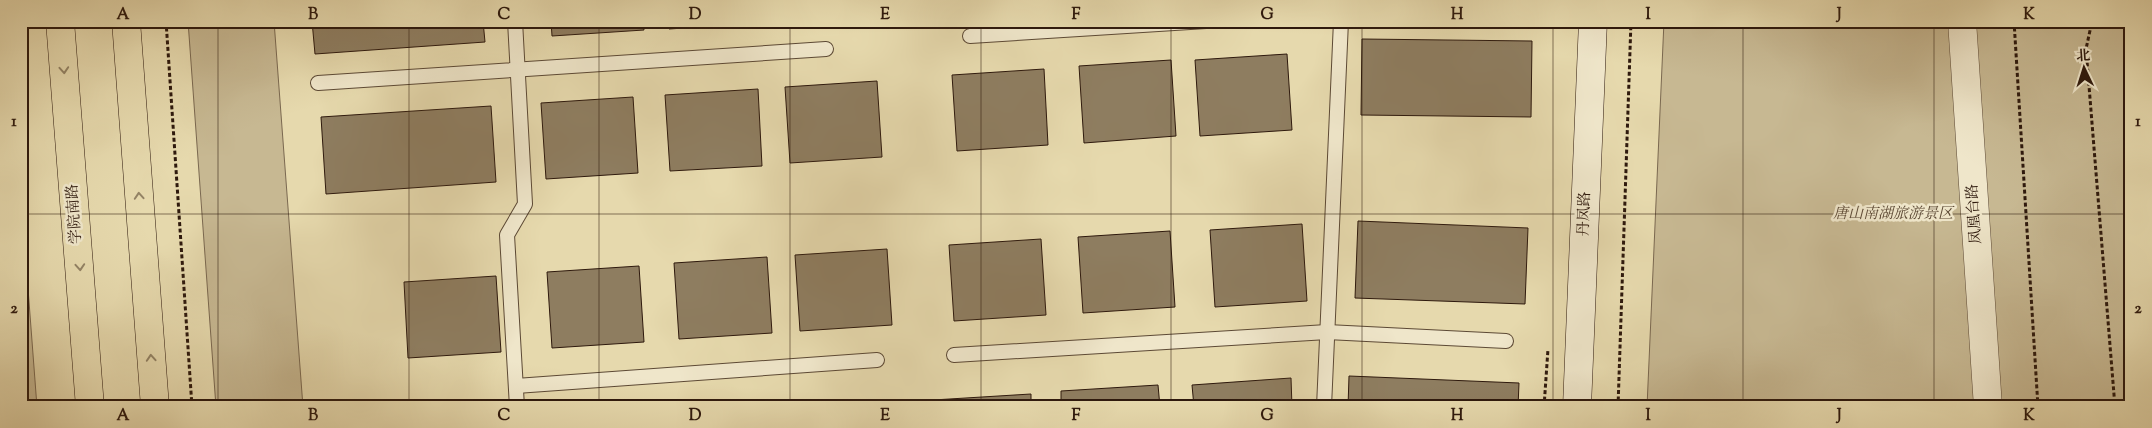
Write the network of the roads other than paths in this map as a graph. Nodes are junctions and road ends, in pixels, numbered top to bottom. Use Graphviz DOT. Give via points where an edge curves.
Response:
graph roads {
  1 [pos="60,21"];
  2 [pos="126,21"];
  3 [pos="515,21"];
  4 [pos="1206,21"];
  5 [pos="1341,21"];
  6 [pos="1593,21"];
  7 [pos="1962,21"];
  8 [pos="970,36"];
  9 [pos="826,49"];
  10 [pos="518,70"];
  11 [pos="318,83"];
  12 [pos="1327,332"];
  13 [pos="1506,341"];
  14 [pos="954,355"];
  15 [pos="877,360"];
  16 [pos="516,386"];
  17 [pos="90,407"];
  18 [pos="155,407"];
  19 [pos="517,407"];
  20 [pos="1324,407"];
  21 [pos="1577,407"];
  22 [pos="1988,407"];
  1 -- 17 [label="main road, 学院南路, one-way"];
  18 -- 2 [label="main road, one-way"];
  3 -- 10 [label="lane"];
  4 -- 8 [label="lane"];
  5 -- 12 [label="lane"];
  6 -- 21 [label="main road, 丹凤路"];
  7 -- 22 [label="main road, 凤凰台路"];
  9 -- 10 [label="lane"];
  10 -- 11 [label="lane"];
  10 -- 16 [label="lane" via="524,204 507,235"];
  12 -- 13 [label="lane"];
  12 -- 14 [label="lane"];
  12 -- 20 [label="lane"];
  15 -- 16 [label="lane"];
  16 -- 19 [label="lane"];
}
